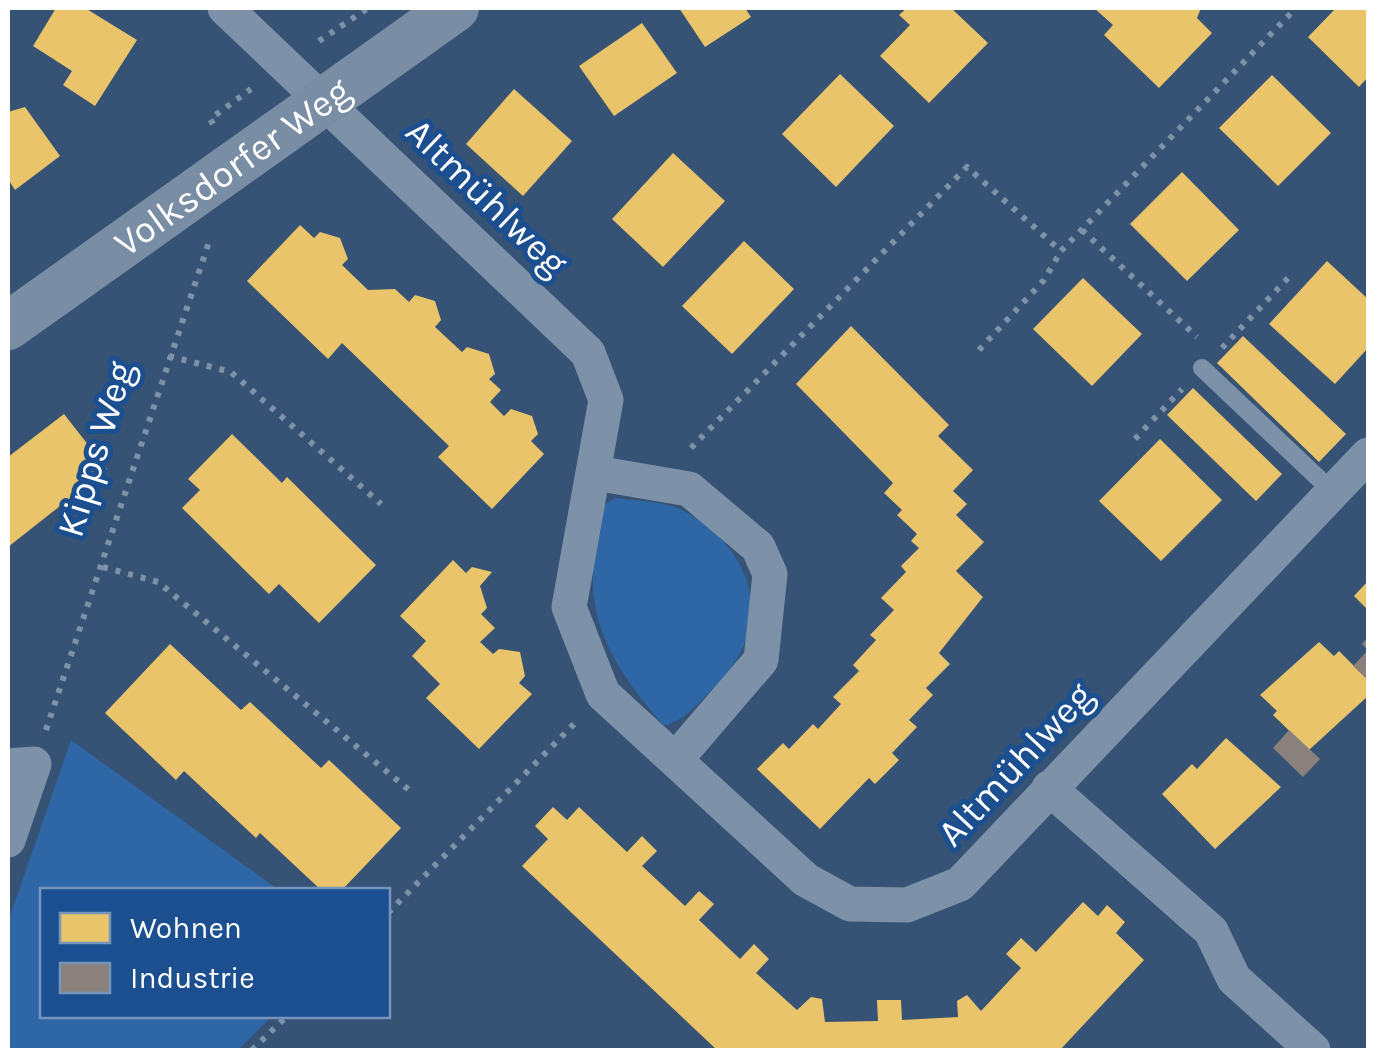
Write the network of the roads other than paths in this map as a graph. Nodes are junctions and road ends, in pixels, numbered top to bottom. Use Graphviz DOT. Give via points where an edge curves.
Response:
graph roads {
  1 [pos="225,8"];
  2 [pos="455,8"];
  3 [pos="325,98"];
  4 [pos="8,326"];
  5 [pos="1202,368"];
  6 [pos="1368,455"];
  7 [pos="595,473"];
  8 [pos="1333,492"];
  9 [pos="676,759"];
  10 [pos="21,765"];
  11 [pos="1048,788"];
  12 [pos="8,840"];
  13 [pos="1313,1050"];
  1 -- 3 [label="street, Altmühlweg"];
  2 -- 3 [label="street, Volksdorfer Weg"];
  3 -- 4 [label="street, Volksdorfer Weg"];
  3 -- 7 [label="street, Altmühlweg" via="588,354 606,400"];
  5 -- 8 [label="lane"];
  6 -- 8 [label="street, Altmühlweg"];
  7 -- 9 [label="street, Altmühlweg" via="569,607 604,694"];
  7 -- 9 [label="street" via="689,489 758,547 770,574 761,660"];
  8 -- 11 [label="street, Altmühlweg"];
  9 -- 11 [label="street, Altmühlweg" via="806,880 850,904 907,905 960,884"];
  10 -- 12 [label="street"];
  11 -- 13 [label="street" via="1211,931 1234,979"];
}
